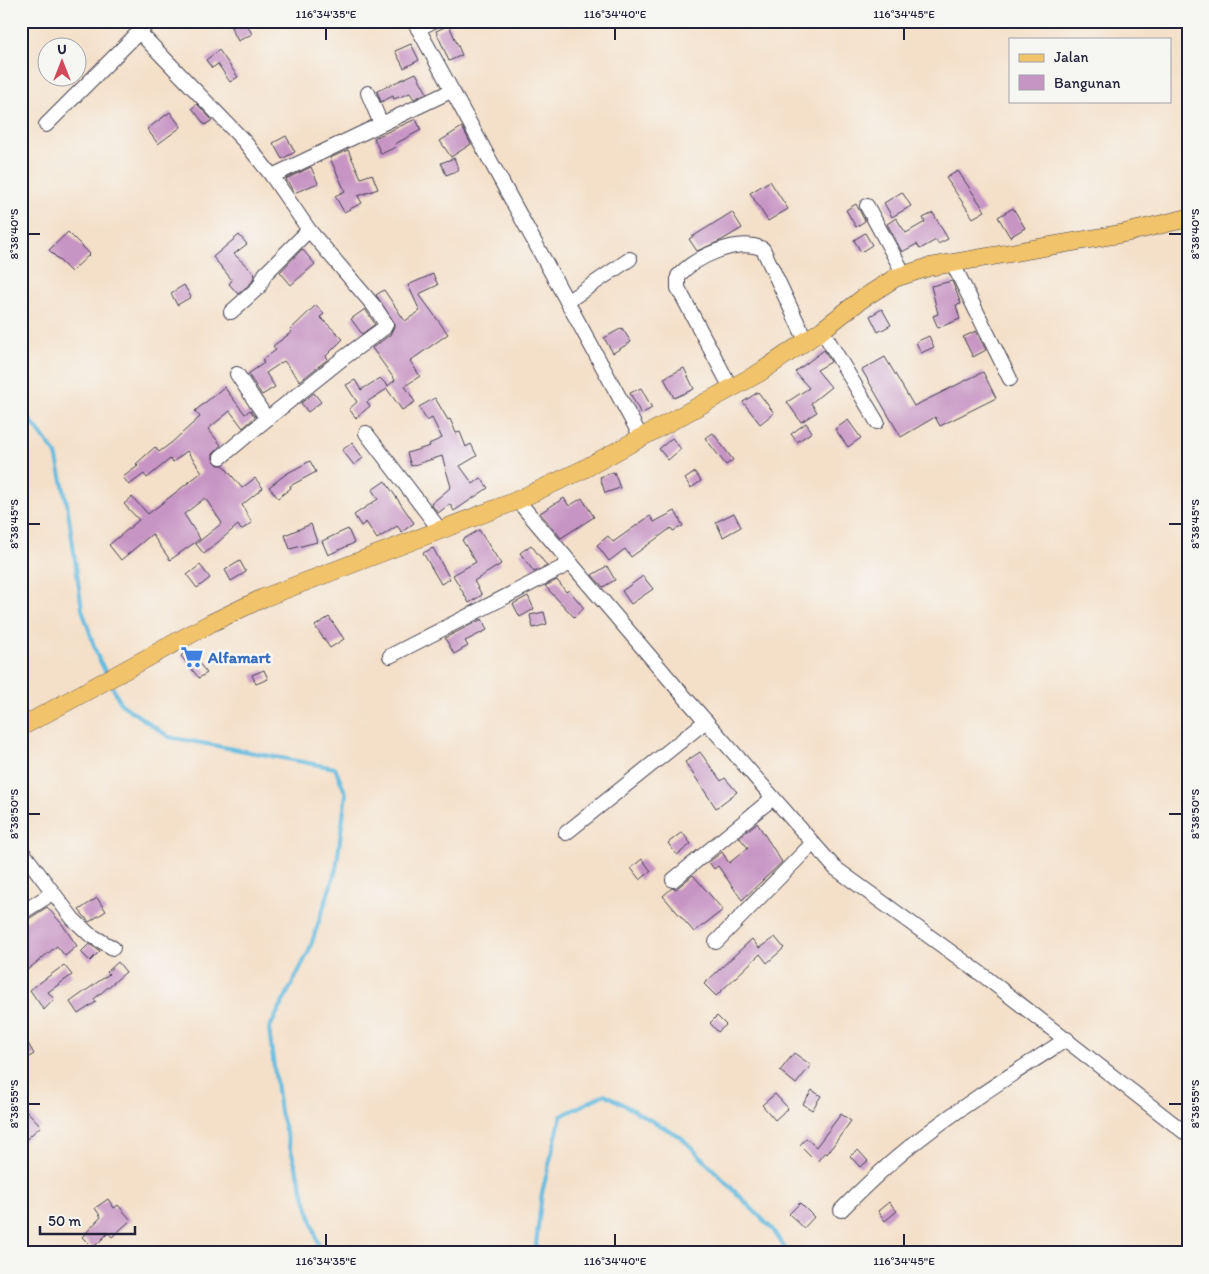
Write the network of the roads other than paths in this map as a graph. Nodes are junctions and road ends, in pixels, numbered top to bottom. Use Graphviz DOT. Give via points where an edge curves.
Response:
graph roads {
  1 [pos="150,21"];
  2 [pos="434,21"];
  3 [pos="416,25"];
  4 [pos="140,33"];
  5 [pos="452,91"];
  6 [pos="368,93"];
  7 [pos="381,124"];
  8 [pos="46,125"];
  9 [pos="272,176"];
  10 [pos="867,206"];
  11 [pos="1188,218"];
  12 [pos="309,230"];
  13 [pos="630,259"];
  14 [pos="953,264"];
  15 [pos="904,274"];
  16 [pos="568,301"];
  17 [pos="231,312"];
  18 [pos="822,330"];
  19 [pos="806,341"];
  20 [pos="237,374"];
  21 [pos="1010,378"];
  22 [pos="731,388"];
  23 [pos="267,420"];
  24 [pos="877,422"];
  25 [pos="366,433"];
  26 [pos="641,437"];
  27 [pos="221,457"];
  28 [pos="517,500"];
  29 [pos="440,530"];
  30 [pos="571,563"];
  31 [pos="390,656"];
  32 [pos="706,721"];
  33 [pos="21,727"];
  34 [pos="773,798"];
  35 [pos="566,833"];
  36 [pos="813,843"];
  37 [pos="21,850"];
  38 [pos="672,880"];
  39 [pos="51,891"];
  40 [pos="21,912"];
  41 [pos="716,942"];
  42 [pos="113,948"];
  43 [pos="1067,1039"];
  44 [pos="1188,1135"];
  45 [pos="841,1210"];
  1 -- 4 [label="street"];
  2 -- 3 [label="street"];
  3 -- 5 [label="street"];
  4 -- 8 [label="street"];
  4 -- 9 [label="street" via="227,122"];
  5 -- 7 [label="street"];
  5 -- 16 [label="street"];
  6 -- 7 [label="street"];
  7 -- 9 [label="street"];
  9 -- 12 [label="street"];
  10 -- 15 [label="street"];
  11 -- 14 [label="main road" via="1125,233"];
  12 -- 17 [label="street" via="265,274 259,287"];
  12 -- 23 [label="street" via="374,306 386,326"];
  13 -- 16 [label="street"];
  14 -- 15 [label="main road"];
  14 -- 21 [label="street"];
  15 -- 18 [label="main road" via="866,296"];
  16 -- 26 [label="street"];
  18 -- 19 [label="main road"];
  18 -- 24 [label="street"];
  19 -- 22 [label="main road"];
  19 -- 22 [label="street" via="763,248 748,244 731,246 688,266 678,276 678,288"];
  20 -- 23 [label="street"];
  22 -- 26 [label="main road"];
  23 -- 27 [label="street"];
  25 -- 29 [label="street"];
  26 -- 28 [label="main road" via="582,470"];
  28 -- 29 [label="main road"];
  28 -- 30 [label="street"];
  29 -- 33 [label="main road" via="263,598"];
  30 -- 31 [label="street"];
  30 -- 32 [label="street"];
  32 -- 34 [label="street"];
  32 -- 35 [label="street"];
  34 -- 36 [label="street"];
  34 -- 38 [label="street"];
  36 -- 41 [label="street"];
  36 -- 43 [label="street" via="835,868"];
  37 -- 39 [label="street"];
  39 -- 40 [label="street"];
  39 -- 42 [label="street" via="89,934"];
  43 -- 44 [label="street"];
  43 -- 45 [label="street" via="972,1101 914,1144"];
}
